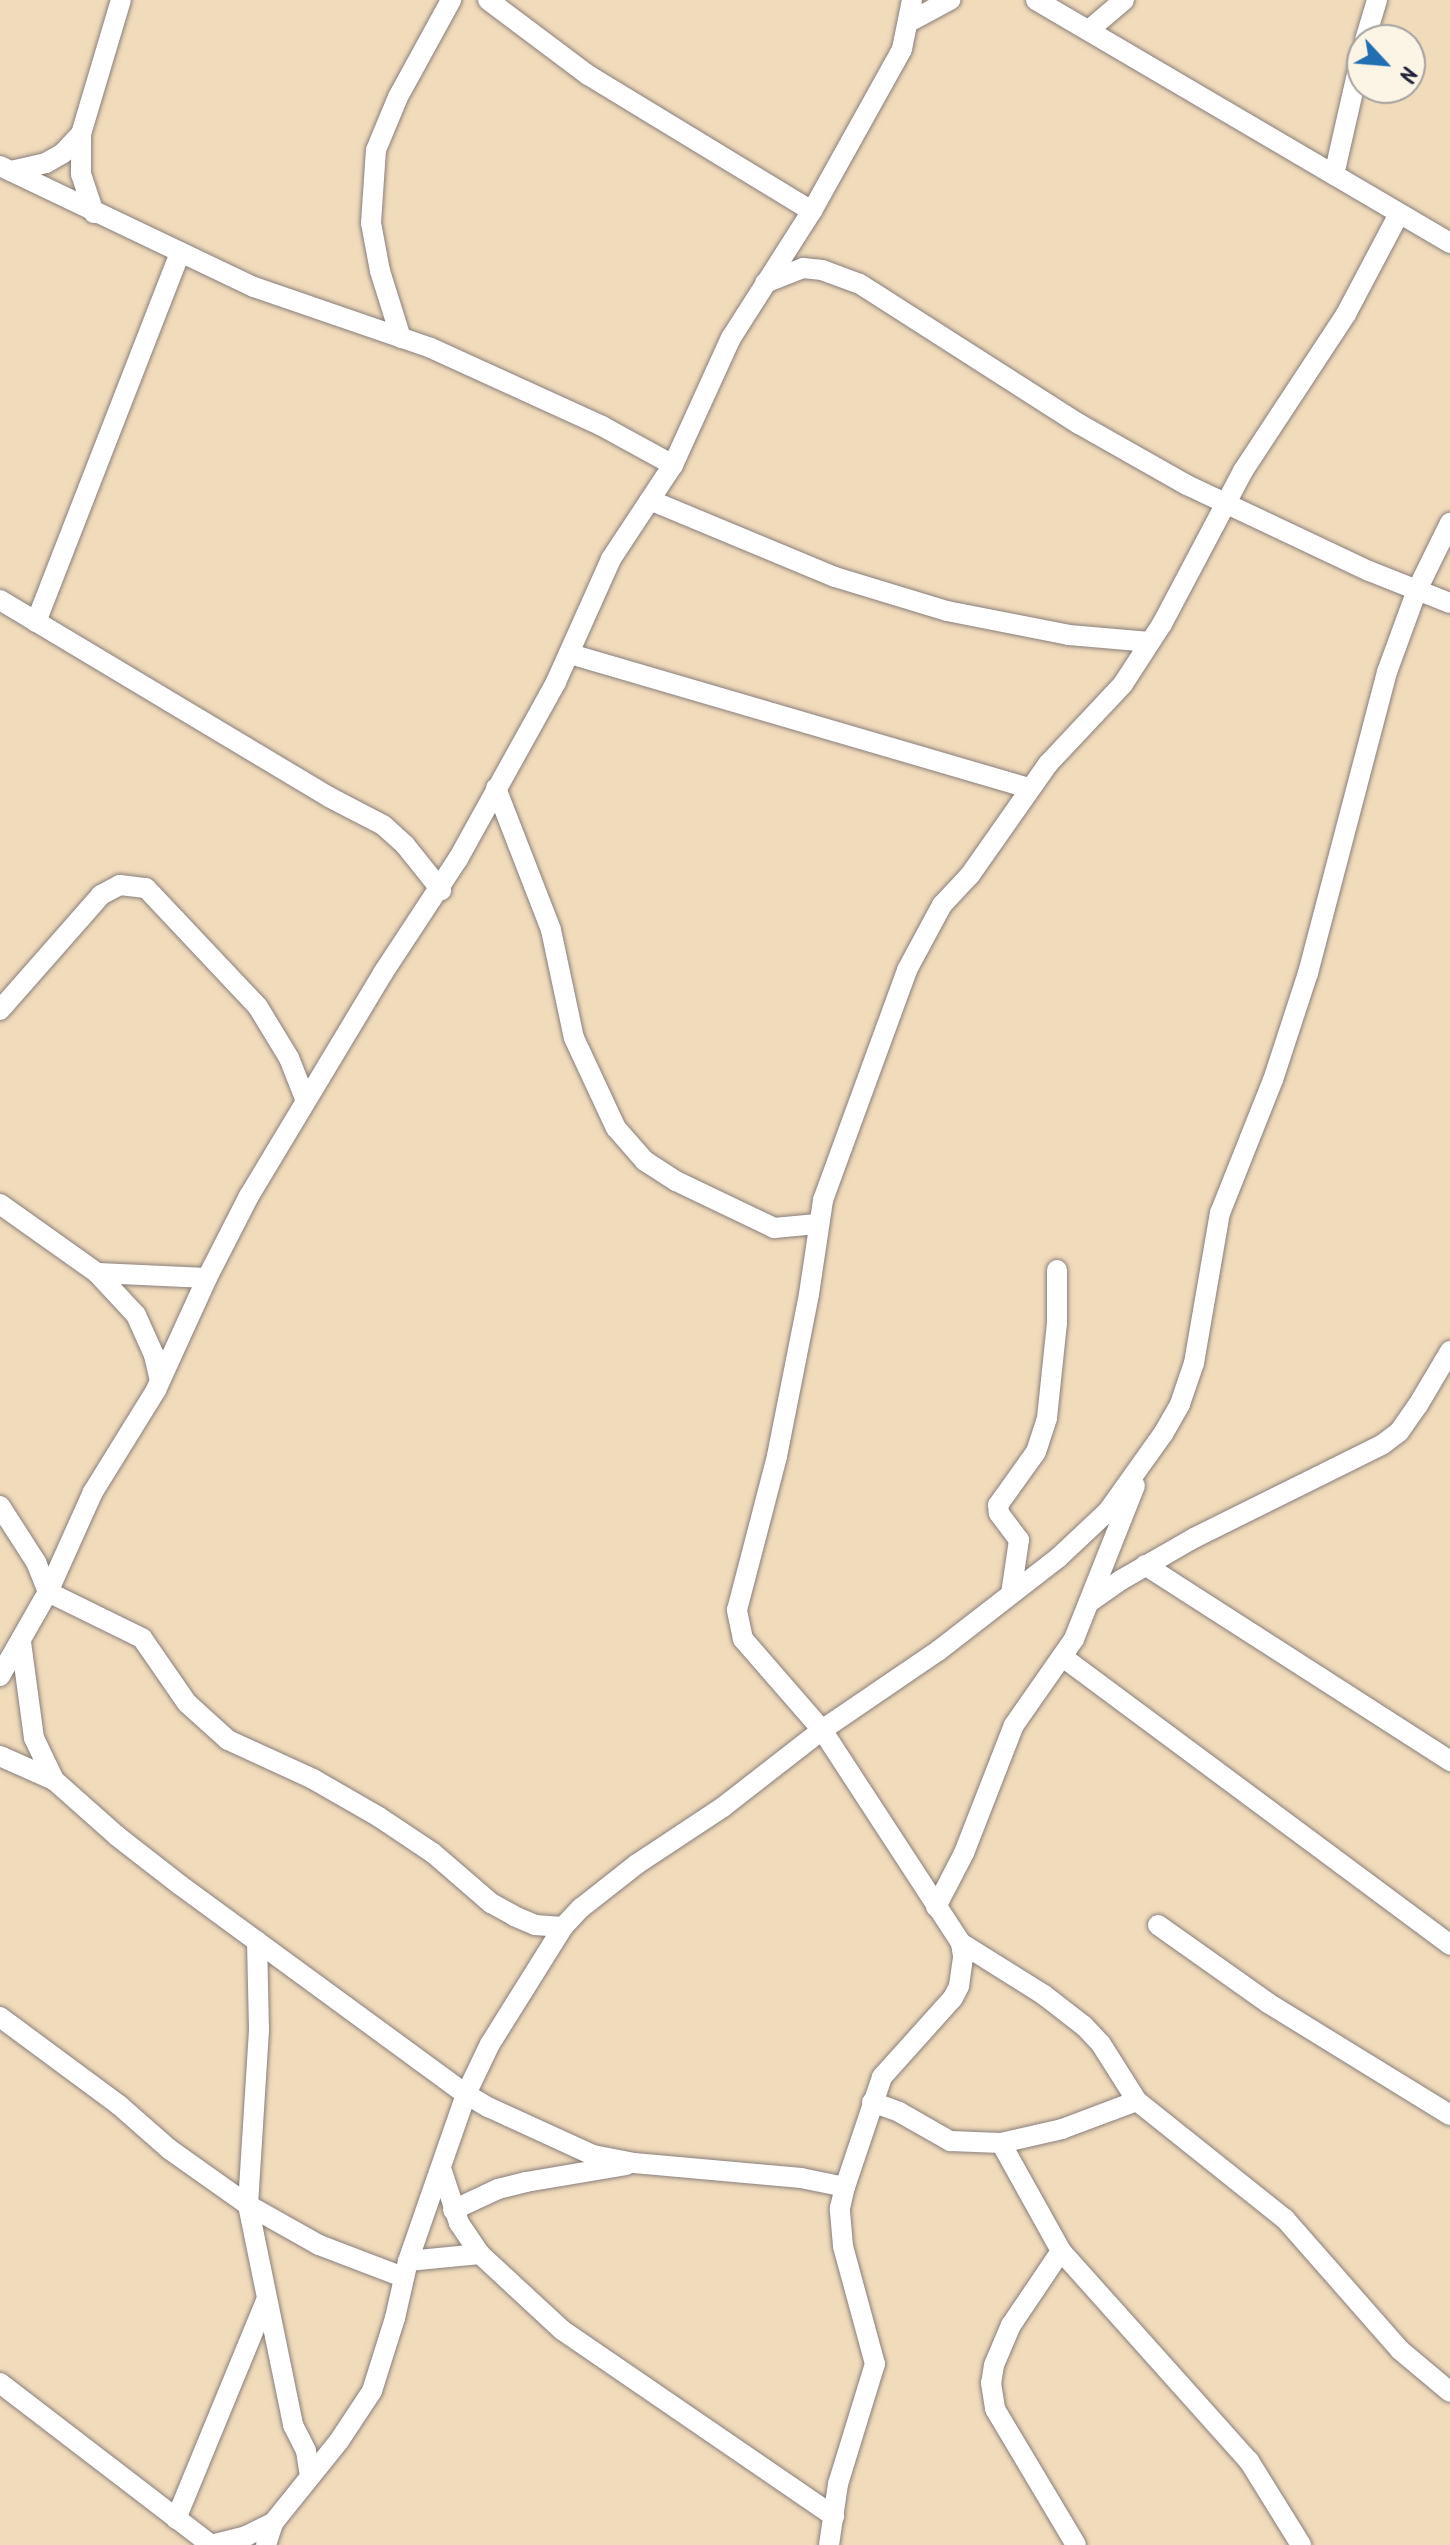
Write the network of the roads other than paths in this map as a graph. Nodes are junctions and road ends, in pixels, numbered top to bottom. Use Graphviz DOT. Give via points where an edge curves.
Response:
graph roads {
  1 [pos="121,0"];
  2 [pos="451,0"];
  3 [pos="488,0"];
  4 [pos="912,0"];
  5 [pos="950,0"];
  6 [pos="1036,0"];
  7 [pos="1124,0"];
  8 [pos="1377,0"];
  9 [pos="909,22"];
  10 [pos="1370,24"];
  11 [pos="1089,30"];
  12 [pos="1350,104"];
  13 [pos="81,134"];
  14 [pos="5,168"];
  15 [pos="1334,175"];
  16 [pos="812,211"];
  17 [pos="94,213"];
  18 [pos="1399,214"];
  19 [pos="1450,243"];
  20 [pos="180,252"];
  21 [pos="765,283"];
  22 [pos="401,338"];
  23 [pos="673,465"];
  24 [pos="650,500"];
  25 [pos="1226,503"];
  26 [pos="1450,523"];
  27 [pos="1417,590"];
  28 [pos="0,600"];
  29 [pos="1450,603"];
  30 [pos="36,622"];
  31 [pos="1150,642"];
  32 [pos="570,654"];
  33 [pos="496,788"];
  34 [pos="1029,788"];
  35 [pos="441,890"];
  36 [pos="0,1010"];
  37 [pos="306,1101"];
  38 [pos="0,1204"];
  39 [pos="817,1224"];
  40 [pos="1057,1270"];
  41 [pos="98,1273"];
  42 [pos="207,1278"];
  43 [pos="1450,1351"];
  44 [pos="160,1380"];
  45 [pos="1145,1460"];
  46 [pos="0,1506"];
  47 [pos="1145,1565"];
  48 [pos="48,1592"];
  49 [pos="1011,1594"];
  50 [pos="1090,1602"];
  51 [pos="21,1642"];
  52 [pos="1064,1658"];
  53 [pos="0,1676"];
  54 [pos="822,1730"];
  55 [pos="0,1756"];
  56 [pos="1450,1761"];
  57 [pos="54,1780"];
  58 [pos="936,1907"];
  59 [pos="1158,1925"];
  60 [pos="563,1927"];
  61 [pos="257,1941"];
  62 [pos="961,1943"];
  63 [pos="1450,1945"];
  64 [pos="0,2017"];
  65 [pos="466,2094"];
  66 [pos="1137,2101"];
  67 [pos="872,2102"];
  68 [pos="1450,2115"];
  69 [pos="1001,2143"];
  70 [pos="634,2163"];
  71 [pos="442,2171"];
  72 [pos="845,2187"];
  73 [pos="248,2205"];
  74 [pos="453,2210"];
  75 [pos="1061,2251"];
  76 [pos="480,2254"];
  77 [pos="405,2269"];
  78 [pos="266,2301"];
  79 [pos="0,2383"];
  80 [pos="1450,2392"];
  81 [pos="310,2475"];
  82 [pos="834,2516"];
  83 [pos="176,2519"];
  84 [pos="273,2523"];
  85 [pos="211,2545"];
  86 [pos="266,2545"];
  87 [pos="829,2545"];
  88 [pos="1076,2545"];
  89 [pos="1301,2545"];
  1 -- 13 [label="street"];
  2 -- 22 [label="street" via="398,97 376,150 371,223"];
  3 -- 16 [label="street" via="588,75"];
  4 -- 9 [label="street"];
  5 -- 9 [label="street"];
  6 -- 11 [label="street"];
  7 -- 11 [label="street"];
  8 -- 10 [label="street"];
  9 -- 16 [label="street" via="902,49"];
  11 -- 15 [label="street"];
  12 -- 15 [label="street"];
  13 -- 14 [label="street" via="46,163"];
  13 -- 17 [label="street" via="81,174"];
  14 -- 17 [label="street"];
  15 -- 18 [label="street"];
  16 -- 21 [label="street"];
  17 -- 20 [label="street"];
  18 -- 19 [label="street"];
  18 -- 25 [label="street" via="1346,314"];
  20 -- 22 [label="street" via="254,287"];
  20 -- 30 [label="street"];
  21 -- 23 [label="street" via="718,361"];
  21 -- 25 [label="street" via="803,268 860,284 1079,424"];
  22 -- 23 [label="street" via="602,426"];
  23 -- 24 [label="street"];
  24 -- 31 [label="street" via="835,577 947,611 1069,635"];
  24 -- 32 [label="street" via="611,559"];
  25 -- 27 [label="street"];
  25 -- 31 [label="street"];
  26 -- 27 [label="street"];
  27 -- 29 [label="street"];
  27 -- 45 [label="street" via="1371,724 1291,1028 1220,1213 1187,1386"];
  28 -- 30 [label="street"];
  30 -- 35 [label="street" via="383,825"];
  31 -- 34 [label="street" via="1115,693"];
  32 -- 33 [label="street"];
  32 -- 34 [label="street"];
  33 -- 35 [label="street"];
  33 -- 39 [label="street" via="551,930 574,1038 616,1128 645,1161 676,1181 774,1228"];
  34 -- 39 [label="street" via="922,938 887,1018"];
  35 -- 37 [label="street" via="383,973"];
  36 -- 37 [label="street" via="101,895 120,885 146,888 258,1007 289,1058"];
  37 -- 42 [label="street"];
  38 -- 41 [label="street"];
  39 -- 54 [label="street" via="809,1294 777,1456 737,1610 743,1639"];
  40 -- 49 [label="street" via="1047,1418 1036,1452 998,1505 1019,1540"];
  41 -- 42 [label="street"];
  41 -- 44 [label="street" via="136,1315"];
  42 -- 44 [label="street"];
  43 -- 47 [label="street" via="1399,1432 1383,1444"];
  44 -- 48 [label="street" via="93,1492"];
  45 -- 49 [label="street" via="1087,1534"];
  45 -- 50 [label="street"];
  46 -- 48 [label="street" via="36,1562"];
  47 -- 50 [label="street"];
  47 -- 56 [label="street"];
  48 -- 51 [label="street"];
  48 -- 60 [label="street" via="142,1638 187,1703 228,1740 379,1817 514,1916 535,1925"];
  49 -- 54 [label="street"];
  50 -- 52 [label="street"];
  51 -- 53 [label="street"];
  51 -- 57 [label="street" via="34,1738"];
  52 -- 58 [label="street" via="1014,1725 964,1853"];
  52 -- 63 [label="street"];
  54 -- 58 [label="street"];
  54 -- 60 [label="street" via="723,1807 637,1864"];
  55 -- 57 [label="street"];
  57 -- 61 [label="street" via="117,1836"];
  58 -- 62 [label="street"];
  59 -- 68 [label="street" via="1268,2003"];
  60 -- 65 [label="street" via="490,2044"];
  61 -- 65 [label="street"];
  61 -- 73 [label="street" via="259,2030"];
  62 -- 66 [label="street" via="1084,2026"];
  62 -- 67 [label="street" via="963,1972 953,1998 882,2077"];
  64 -- 73 [label="street"];
  65 -- 70 [label="street" via="593,2155"];
  65 -- 71 [label="street"];
  66 -- 69 [label="street" via="1062,2129"];
  66 -- 80 [label="street" via="1285,2219 1400,2350"];
  67 -- 69 [label="street" via="950,2141"];
  67 -- 72 [label="street"];
  69 -- 75 [label="street"];
  70 -- 72 [label="street"];
  70 -- 74 [label="street" via="498,2189"];
  71 -- 74 [label="street"];
  71 -- 77 [label="street"];
  72 -- 82 [label="street" via="840,2208 843,2246 875,2364 838,2484"];
  73 -- 77 [label="street" via="319,2245"];
  73 -- 78 [label="street"];
  74 -- 76 [label="street"];
  75 -- 88 [label="street" via="1011,2325 991,2383 1004,2429"];
  75 -- 89 [label="street" via="1249,2461"];
  76 -- 77 [label="street" via="462,2253"];
  76 -- 82 [label="street" via="562,2330"];
  77 -- 81 [label="street" via="372,2391"];
  78 -- 81 [label="street" via="293,2425"];
  78 -- 83 [label="street"];
  79 -- 83 [label="street"];
  81 -- 84 [label="street"];
  82 -- 87 [label="street"];
  83 -- 85 [label="street"];
  84 -- 85 [label="street"];
  84 -- 86 [label="street"];
}
